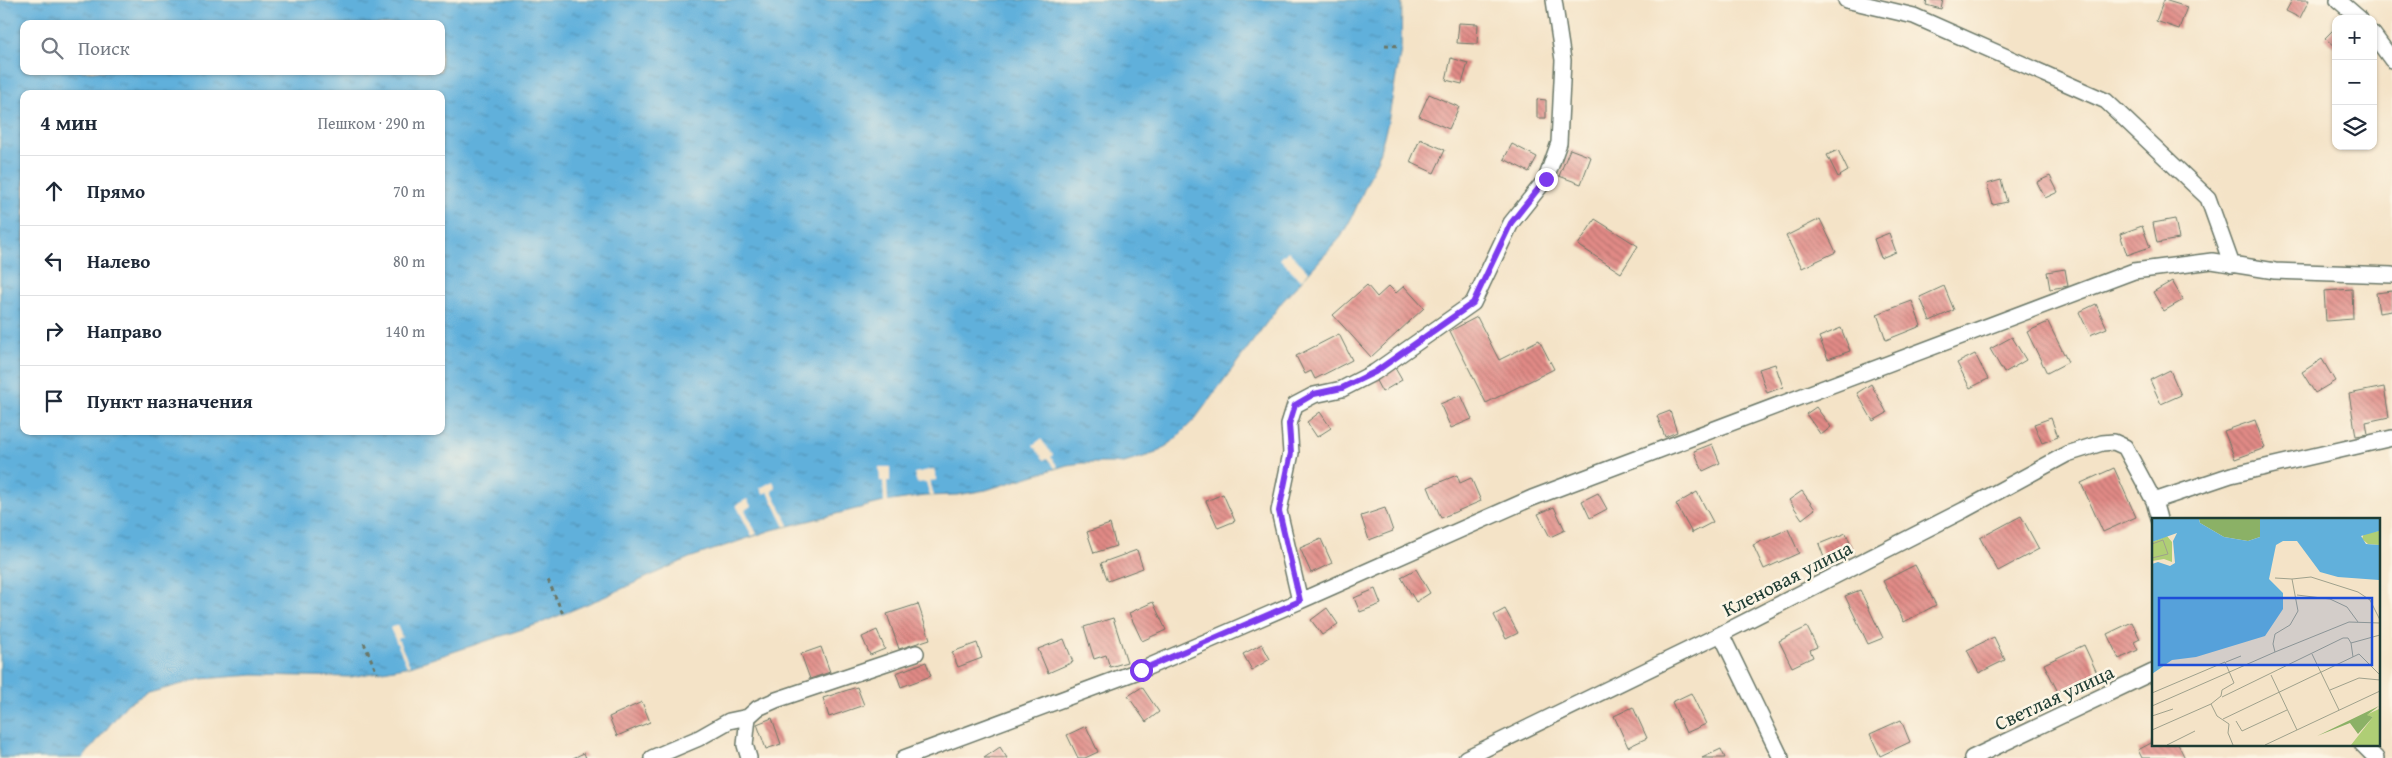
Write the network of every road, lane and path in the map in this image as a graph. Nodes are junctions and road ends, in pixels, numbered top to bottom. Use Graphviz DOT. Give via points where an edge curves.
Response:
graph roads {
  1 [pos="1554,0"];
  2 [pos="1846,0"];
  3 [pos="2338,0"];
  4 [pos="2355,15"];
  5 [pos="2377,39"];
  6 [pos="1385,45"];
  7 [pos="1401,46"];
  8 [pos="2392,60"];
  9 [pos="2232,265"];
  10 [pos="2392,275"];
  11 [pos="2392,438"];
  12 [pos="2154,501"];
  13 [pos="2159,518"];
  14 [pos="548,580"];
  15 [pos="1300,601"];
  16 [pos="563,614"];
  17 [pos="1721,634"];
  18 [pos="364,643"];
  19 [pos="916,653"];
  20 [pos="2152,672"];
  21 [pos="377,673"];
  22 [pos="748,717"];
  23 [pos="2364,746"];
  24 [pos="652,758"];
  25 [pos="749,758"];
  26 [pos="904,758"];
  27 [pos="1466,758"];
  28 [pos="1781,758"];
  29 [pos="1972,758"];
  30 [pos="2376,758"];
  1 -- 15 [label="street" via="1563,60 1559,143 1546,179 1511,223 1473,303 1375,372 1342,388 1314,394 1295,405 1289,424 1291,453 1279,511"];
  2 -- 9 [label="street" via="1914,16 2106,101 2208,198"];
  3 -- 4 [label="street"];
  5 -- 8 [label="street"];
  6 -- 7 [label="path"];
  9 -- 10 [label="street" via="2275,271"];
  9 -- 15 [label="street" via="2212,261 2134,272 1532,498"];
  11 -- 12 [label="street" via="2231,475"];
  12 -- 13 [label="street"];
  12 -- 17 [label="street, Кленовая улица" via="2125,447 2114,442 2102,443 2067,454"];
  14 -- 16 [label="path"];
  15 -- 26 [label="street" via="1141,670"];
  17 -- 27 [label="street, Кленовая улица"];
  17 -- 28 [label="street"];
  18 -- 21 [label="path"];
  19 -- 22 [label="street" via="776,700 758,708"];
  20 -- 29 [label="street, Светлая улица"];
  22 -- 24 [label="street" via="729,721"];
  22 -- 25 [label="street" via="745,745"];
  23 -- 30 [label="street"];
}
